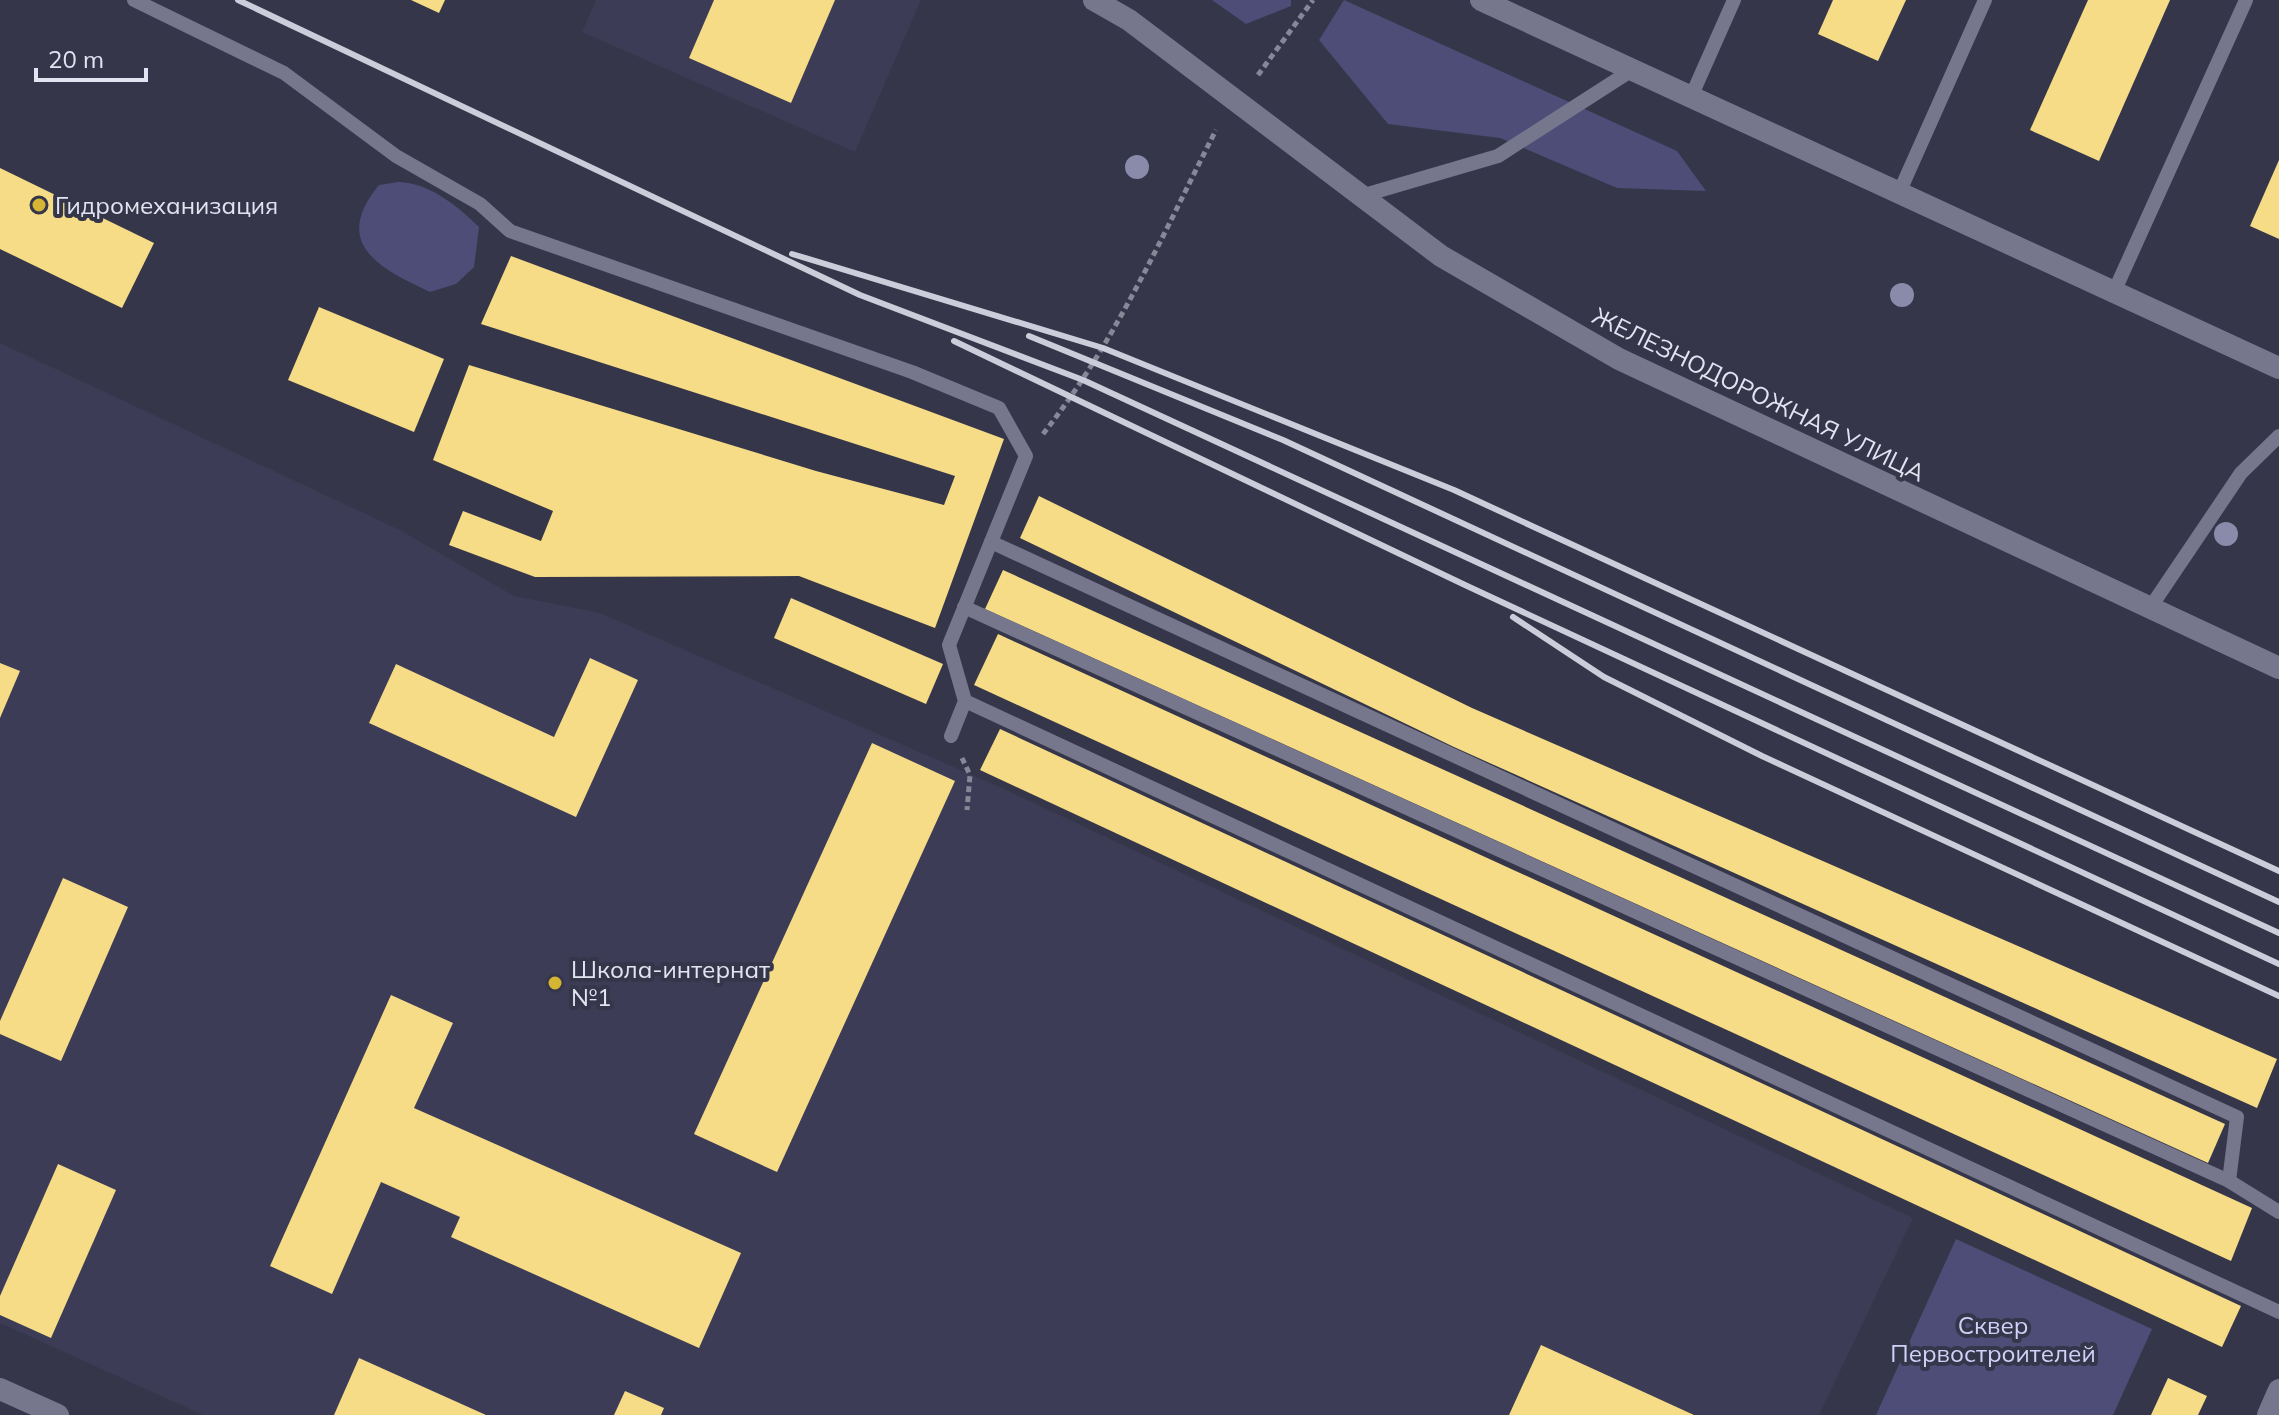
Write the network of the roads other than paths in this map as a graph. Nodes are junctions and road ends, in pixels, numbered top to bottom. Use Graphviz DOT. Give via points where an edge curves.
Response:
graph roads {
  1 [pos="134,0"];
  2 [pos="1094,0"];
  3 [pos="1481,0"];
  4 [pos="1734,0"];
  5 [pos="1985,0"];
  6 [pos="2246,0"];
  7 [pos="1632,70"];
  8 [pos="1691,97"];
  9 [pos="1899,193"];
  10 [pos="1361,196"];
  11 [pos="2114,292"];
  12 [pos="2279,368"];
  13 [pos="2279,436"];
  14 [pos="991,542"];
  15 [pos="964,607"];
  16 [pos="2150,608"];
  17 [pos="2279,668"];
  18 [pos="965,701"];
  19 [pos="951,736"];
  20 [pos="2229,1181"];
  21 [pos="2279,1212"];
  22 [pos="2279,1312"];
  23 [pos="0,1389"];
  24 [pos="2279,1390"];
  25 [pos="58,1415"];
  26 [pos="2268,1415"];
  1 -- 14 [label="lane" via="284,73 396,156 480,204 510,231 897,366 999,408 1026,456"];
  2 -- 10 [label="main road, ЖЕЛЕЗНОДОРОЖНАЯ УЛИЦА" via="1129,20"];
  3 -- 7 [label="main road"];
  4 -- 8 [label="lane"];
  5 -- 9 [label="lane"];
  6 -- 11 [label="lane"];
  7 -- 8 [label="main road"];
  7 -- 10 [label="lane" via="1498,156"];
  8 -- 9 [label="main road"];
  9 -- 11 [label="main road"];
  10 -- 16 [label="main road, ЖЕЛЕЗНОДОРОЖНАЯ УЛИЦА" via="1441,256 1619,359"];
  11 -- 12 [label="main road"];
  13 -- 16 [label="lane" via="2241,473"];
  14 -- 15 [label="lane"];
  14 -- 20 [label="lane" via="2237,1117"];
  15 -- 18 [label="lane" via="949,645"];
  15 -- 20 [label="lane"];
  16 -- 17 [label="main road, ЖЕЛЕЗНОДОРОЖНАЯ УЛИЦА"];
  18 -- 19 [label="lane"];
  18 -- 22 [label="lane"];
  20 -- 21 [label="lane"];
  23 -- 25 [label="main road"];
  24 -- 26 [label="main road"];
}
